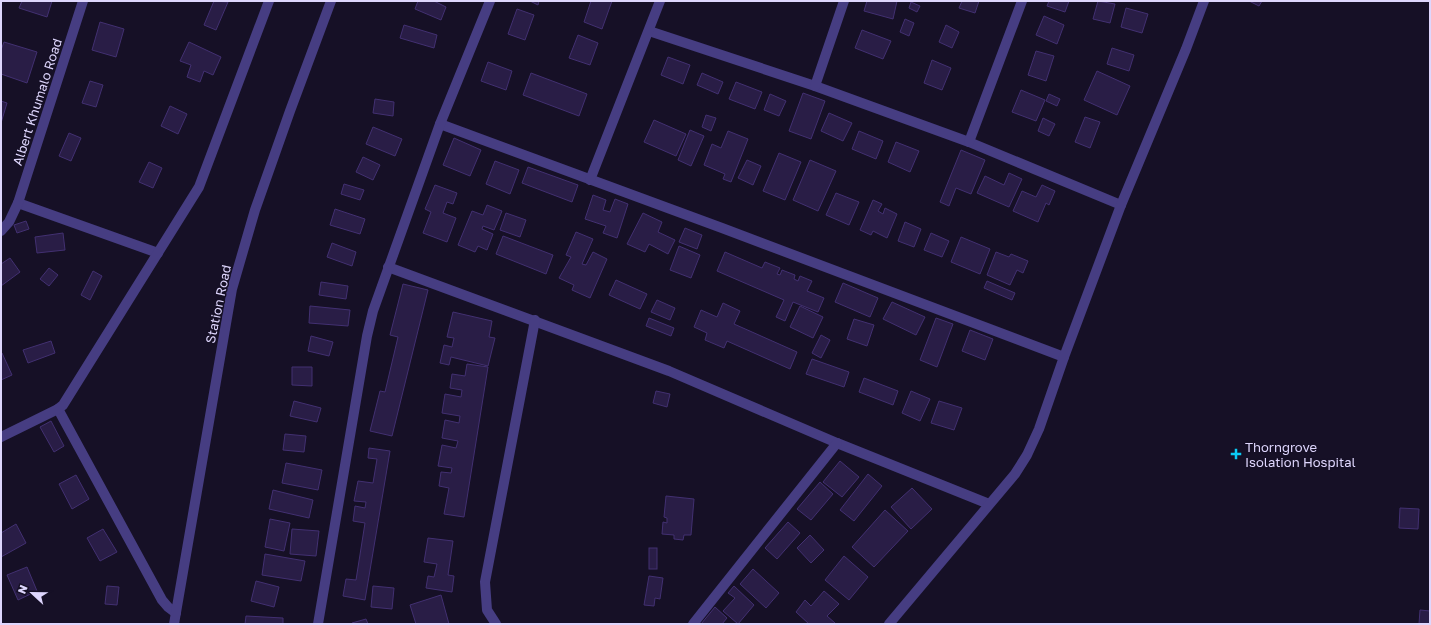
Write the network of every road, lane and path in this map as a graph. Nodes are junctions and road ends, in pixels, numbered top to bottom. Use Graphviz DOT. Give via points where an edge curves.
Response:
graph roads {
  1 [pos="84,1"];
  2 [pos="269,1"];
  3 [pos="331,1"];
  4 [pos="490,1"];
  5 [pos="660,1"];
  6 [pos="844,1"];
  7 [pos="1022,1"];
  8 [pos="1204,1"];
  9 [pos="649,31"];
  10 [pos="815,86"];
  11 [pos="440,124"];
  12 [pos="969,142"];
  13 [pos="590,180"];
  14 [pos="18,203"];
  15 [pos="1121,205"];
  16 [pos="1,231"];
  17 [pos="158,253"];
  18 [pos="388,267"];
  19 [pos="535,320"];
  20 [pos="1064,358"];
  21 [pos="58,409"];
  22 [pos="1,437"];
  23 [pos="837,443"];
  24 [pos="989,504"];
  25 [pos="176,613"];
  26 [pos="174,624"];
  27 [pos="318,624"];
  28 [pos="496,624"];
  29 [pos="693,624"];
  30 [pos="889,624"];
  1 -- 14 [label="street, Albert Khumalo Road"];
  2 -- 17 [label="street" via="200,187"];
  3 -- 25 [label="street, Station Road" via="255,210 232,289"];
  4 -- 11 [label="street"];
  5 -- 9 [label="street"];
  6 -- 10 [label="street"];
  7 -- 12 [label="street"];
  8 -- 15 [label="street"];
  9 -- 10 [label="street"];
  9 -- 13 [label="street"];
  10 -- 12 [label="street"];
  11 -- 13 [label="street"];
  11 -- 18 [label="street"];
  12 -- 15 [label="street"];
  13 -- 20 [label="street"];
  14 -- 16 [label="street, Albert Khumalo Road" via="10,222"];
  14 -- 17 [label="street"];
  15 -- 20 [label="street"];
  17 -- 21 [label="street" via="63,405"];
  18 -- 19 [label="street"];
  18 -- 27 [label="street" via="367,336"];
  19 -- 23 [label="street" via="669,371"];
  19 -- 28 [label="street" via="485,582 487,610"];
  20 -- 24 [label="street" via="1039,429 1027,454 1015,474"];
  21 -- 22 [label="street"];
  21 -- 25 [label="street" via="162,600"];
  23 -- 24 [label="street"];
  23 -- 29 [label="street"];
  24 -- 30 [label="street"];
  25 -- 26 [label="street, Station Road"];
}
